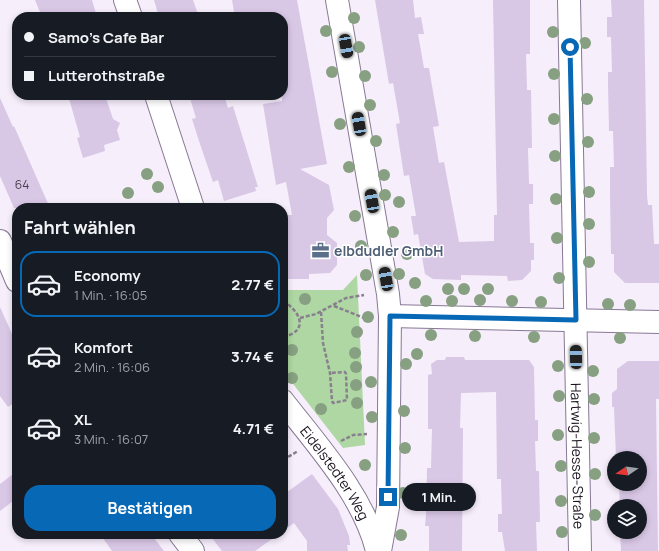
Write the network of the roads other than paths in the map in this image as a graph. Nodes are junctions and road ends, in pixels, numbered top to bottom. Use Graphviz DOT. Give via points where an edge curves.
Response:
graph roads {
  1 [pos="126,0"];
  2 [pos="338,0"];
  3 [pos="568,0"];
  4 [pos="130,12"];
  5 [pos="157,100"];
  6 [pos="181,203"];
  7 [pos="0,241"];
  8 [pos="12,269"];
  9 [pos="390,316"];
  10 [pos="576,320"];
  11 [pos="659,322"];
  12 [pos="288,408"];
  13 [pos="184,539"];
  14 [pos="193,551"];
  15 [pos="378,551"];
  16 [pos="580,551"];
  1 -- 4 [label="street"];
  2 -- 9 [label="street"];
  3 -- 10 [label="street, Hartwig-Hesse-Straße"];
  5 -- 6 [label="street"];
  7 -- 8 [label="street"];
  9 -- 10 [label="street"];
  9 -- 15 [label="street" via="388,507"];
  10 -- 11 [label="street"];
  10 -- 16 [label="street, Hartwig-Hesse-Straße"];
  12 -- 15 [label="street, Eidelstedter Weg" via="359,503"];
  13 -- 14 [label="street"];
}
